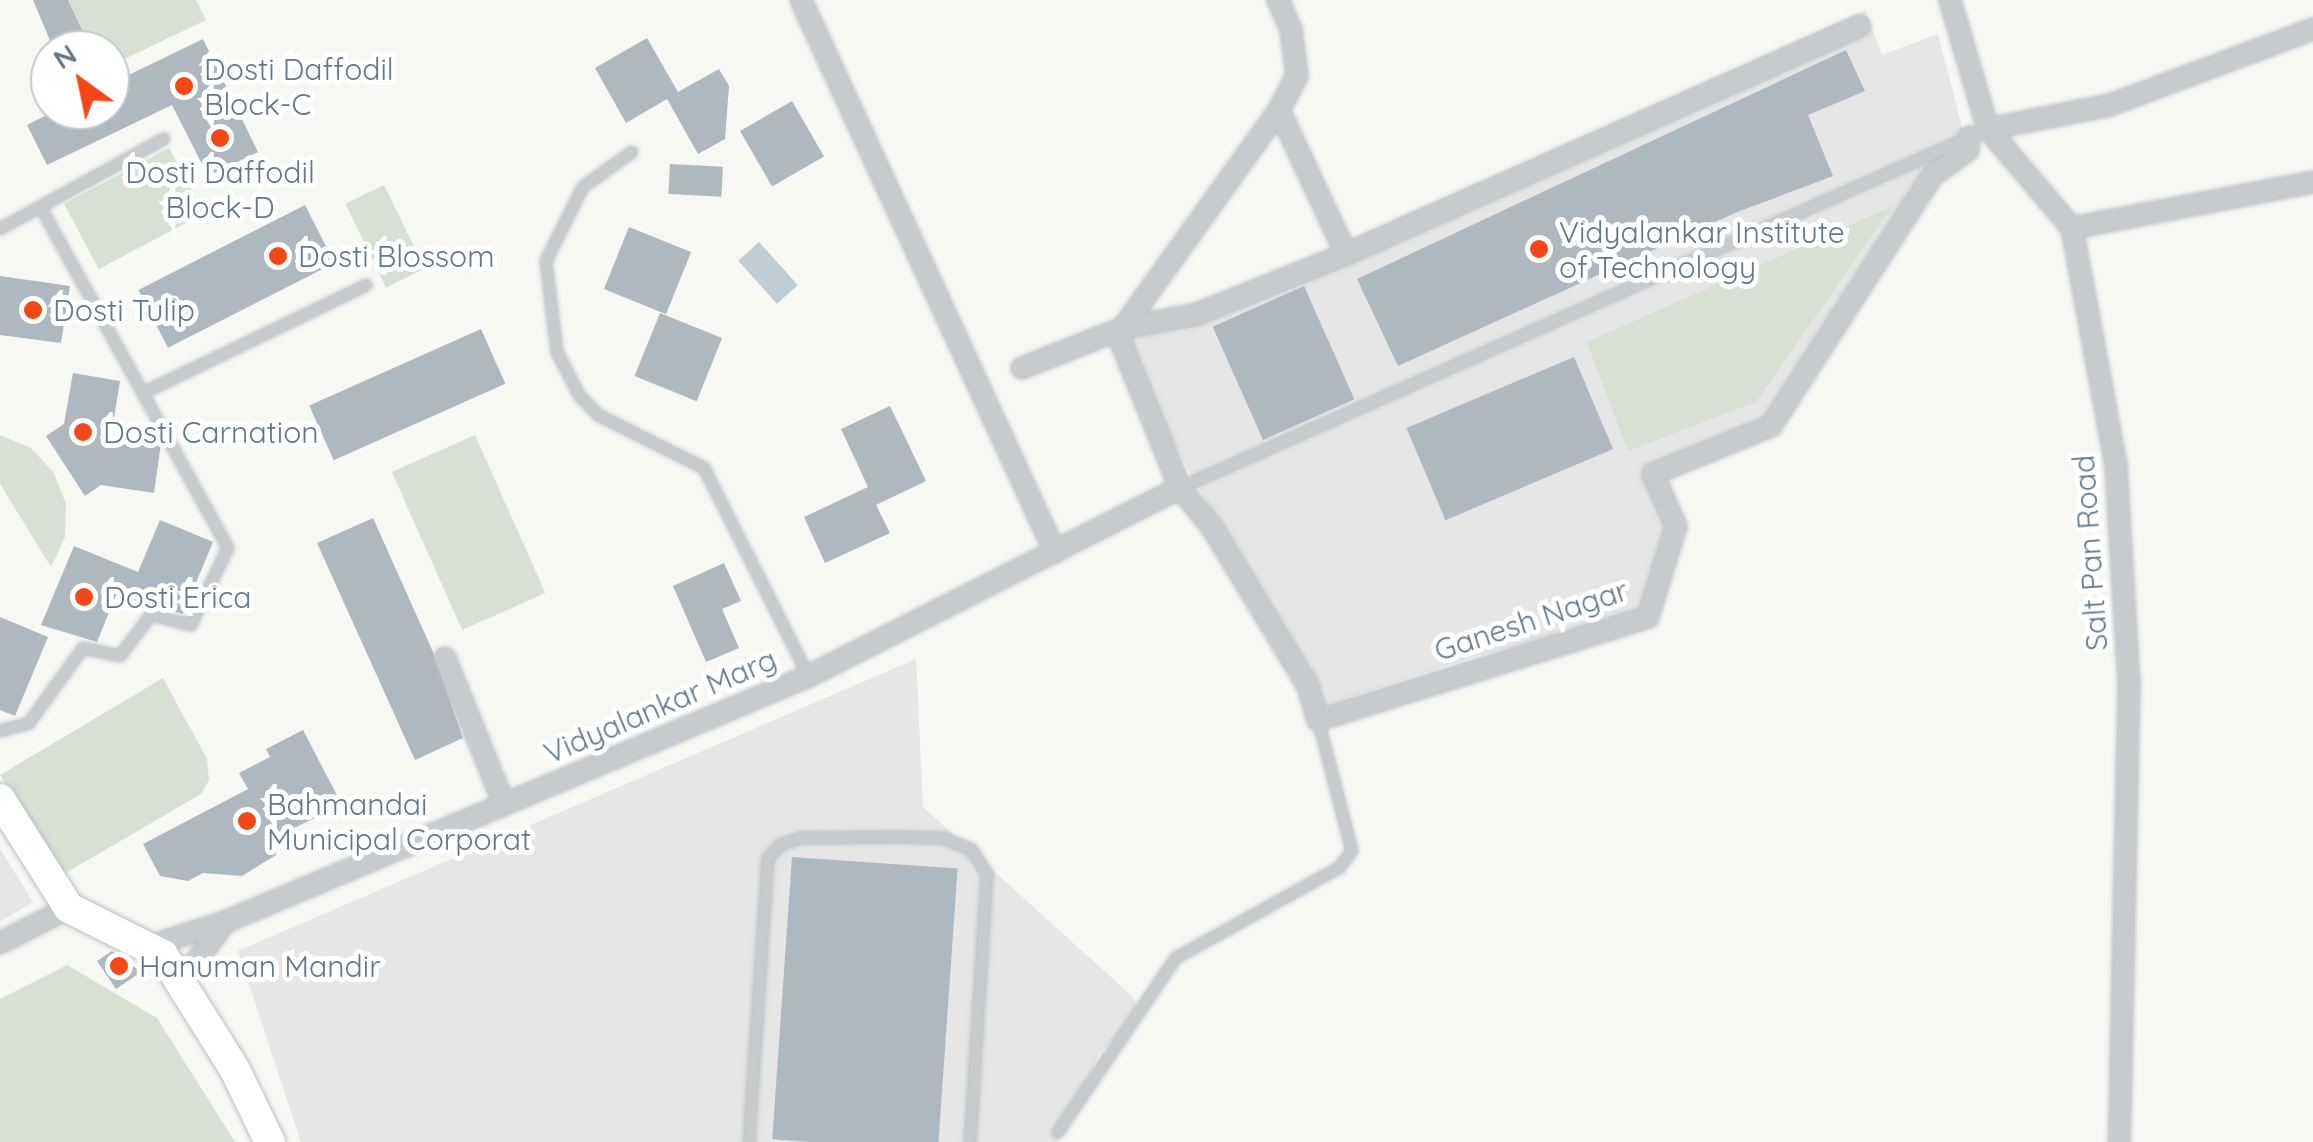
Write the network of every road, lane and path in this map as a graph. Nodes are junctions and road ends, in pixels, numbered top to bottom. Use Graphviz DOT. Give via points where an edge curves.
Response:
graph roads {
  1 [pos="801,0"];
  2 [pos="1278,0"];
  3 [pos="1950,0"];
  4 [pos="1860,26"];
  5 [pos="2313,28"];
  6 [pos="1279,110"];
  7 [pos="1978,133"];
  8 [pos="164,139"];
  9 [pos="632,152"];
  10 [pos="2313,182"];
  11 [pos="41,208"];
  12 [pos="2072,228"];
  13 [pos="0,229"];
  14 [pos="1346,254"];
  15 [pos="366,284"];
  16 [pos="1123,328"];
  17 [pos="1022,368"];
  18 [pos="143,393"];
  19 [pos="1180,488"];
  20 [pos="1054,552"];
  21 [pos="444,658"];
  22 [pos="809,676"];
  23 [pos="1318,720"];
  24 [pos="0,731"];
  25 [pos="0,798"];
  26 [pos="504,804"];
  27 [pos="70,908"];
  28 [pos="225,922"];
  29 [pos="0,944"];
  30 [pos="149,946"];
  31 [pos="179,985"];
  32 [pos="1058,1132"];
  33 [pos="270,1142"];
  34 [pos="750,1142"];
  35 [pos="970,1142"];
  36 [pos="2119,1142"];
  1 -- 20 [label="street"];
  2 -- 6 [label="street" via="1291,28 1297,76"];
  3 -- 7 [label="street"];
  4 -- 14 [label="street"];
  5 -- 7 [label="street" via="2110,105"];
  6 -- 14 [label="street"];
  6 -- 16 [label="street"];
  7 -- 12 [label="street"];
  7 -- 19 [label="lane"];
  7 -- 23 [label="street, Ganesh Nagar" via="1968,150 1932,176 1771,426 1653,474 1676,526 1648,617"];
  8 -- 11 [label="lane"];
  9 -- 22 [label="lane" via="583,187 546,261 558,352 579,396 598,415 704,468"];
  10 -- 12 [label="street"];
  11 -- 13 [label="lane"];
  11 -- 18 [label="lane"];
  12 -- 36 [label="street, Salt Pan Road" via="2116,466 2128,662 2130,872"];
  14 -- 16 [label="street" via="1197,314"];
  15 -- 18 [label="lane"];
  16 -- 17 [label="street"];
  16 -- 19 [label="street" via="1123,356"];
  18 -- 24 [label="lane" via="228,548 191,626 150,615 120,656 83,648 29,723"];
  19 -- 20 [label="street, Vidyalankar Marg"];
  19 -- 23 [label="street" via="1212,527 1298,670"];
  20 -- 22 [label="street, Vidyalankar Marg"];
  21 -- 26 [label="street"];
  22 -- 26 [label="street, Vidyalankar Marg"];
  23 -- 32 [label="lane" via="1352,851 1340,867 1176,958"];
  25 -- 27 [label="main road"];
  26 -- 28 [label="street, Vidyalankar Marg"];
  27 -- 29 [label="street"];
  27 -- 30 [label="main road"];
  28 -- 30 [label="street, Vidyalankar Marg"];
  28 -- 31 [label="street"];
  30 -- 31 [label="main road" via="163,955"];
  31 -- 33 [label="main road" via="235,1070"];
  34 -- 35 [label="lane" via="768,860 780,844 800,838 895,837 943,838 972,850 987,874"];
}
